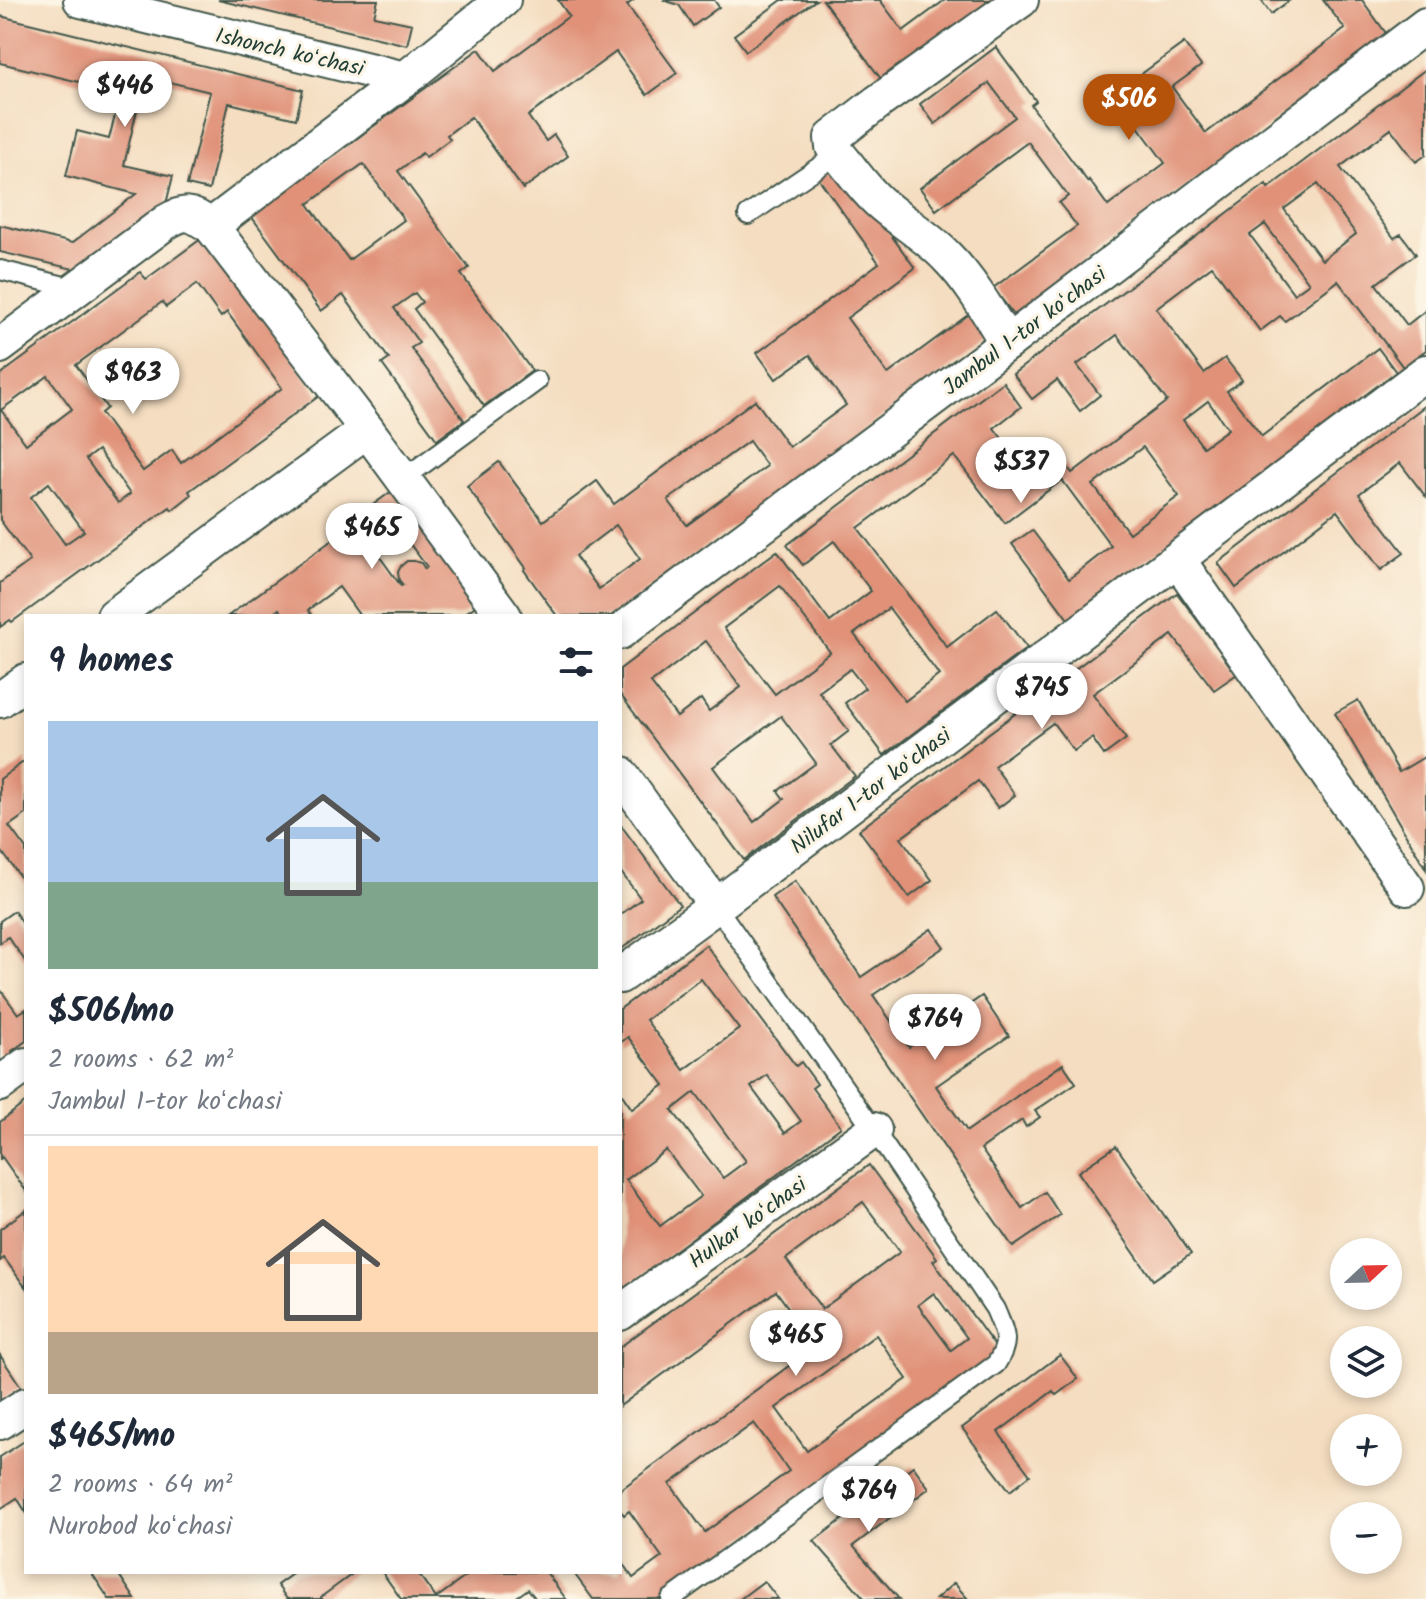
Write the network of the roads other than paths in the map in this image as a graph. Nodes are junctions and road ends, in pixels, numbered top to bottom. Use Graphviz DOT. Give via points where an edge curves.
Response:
graph roads {
  1 [pos="81,0"];
  2 [pos="503,0"];
  3 [pos="1021,0"];
  4 [pos="1426,25"];
  5 [pos="405,79"];
  6 [pos="838,154"];
  7 [pos="748,215"];
  8 [pos="211,226"];
  9 [pos="0,270"];
  10 [pos="76,289"];
  11 [pos="1007,343"];
  12 [pos="0,346"];
  13 [pos="1426,372"];
  14 [pos="537,381"];
  15 [pos="367,430"];
  16 [pos="403,479"];
  17 [pos="1178,560"];
  18 [pos="117,614"];
  19 [pos="503,614"];
  20 [pos="622,631"];
  21 [pos="24,682"];
  22 [pos="0,700"];
  23 [pos="622,776"];
  24 [pos="1407,888"];
  25 [pos="716,906"];
  26 [pos="622,975"];
  27 [pos="24,1066"];
  28 [pos="0,1084"];
  29 [pos="874,1130"];
  30 [pos="622,1312"];
  31 [pos="24,1406"];
  32 [pos="0,1422"];
  33 [pos="671,1599"];
  1 -- 5 [label="street, Ishonch koʻchasi"];
  2 -- 5 [label="street, Ishonch koʻchasi"];
  3 -- 6 [label="street" via="832,138"];
  4 -- 11 [label="street, Jambul 1-tor koʻchasi"];
  5 -- 8 [label="street, Ishonch koʻchasi"];
  6 -- 7 [label="lane"];
  6 -- 11 [label="street" via="877,200 950,259"];
  8 -- 10 [label="street" via="180,214"];
  8 -- 15 [label="street"];
  9 -- 10 [label="lane"];
  10 -- 12 [label="street"];
  11 -- 20 [label="street, Jambul 1-tor koʻchasi"];
  13 -- 17 [label="street, Nilufar 1-tor koʻchasi"];
  14 -- 16 [label="lane"];
  15 -- 16 [label="street"];
  15 -- 18 [label="street"];
  16 -- 19 [label="street"];
  17 -- 24 [label="street"];
  17 -- 25 [label="street, Nilufar 1-tor koʻchasi"];
  21 -- 22 [label="street"];
  23 -- 25 [label="street"];
  25 -- 26 [label="street, Nilufar 1-tor koʻchasi"];
  25 -- 29 [label="lane"];
  27 -- 28 [label="street"];
  29 -- 30 [label="street, Hulkar koʻchasi"];
  29 -- 33 [label="lane" via="995,1309 1005,1349 996,1364"];
  31 -- 32 [label="street"];
}
